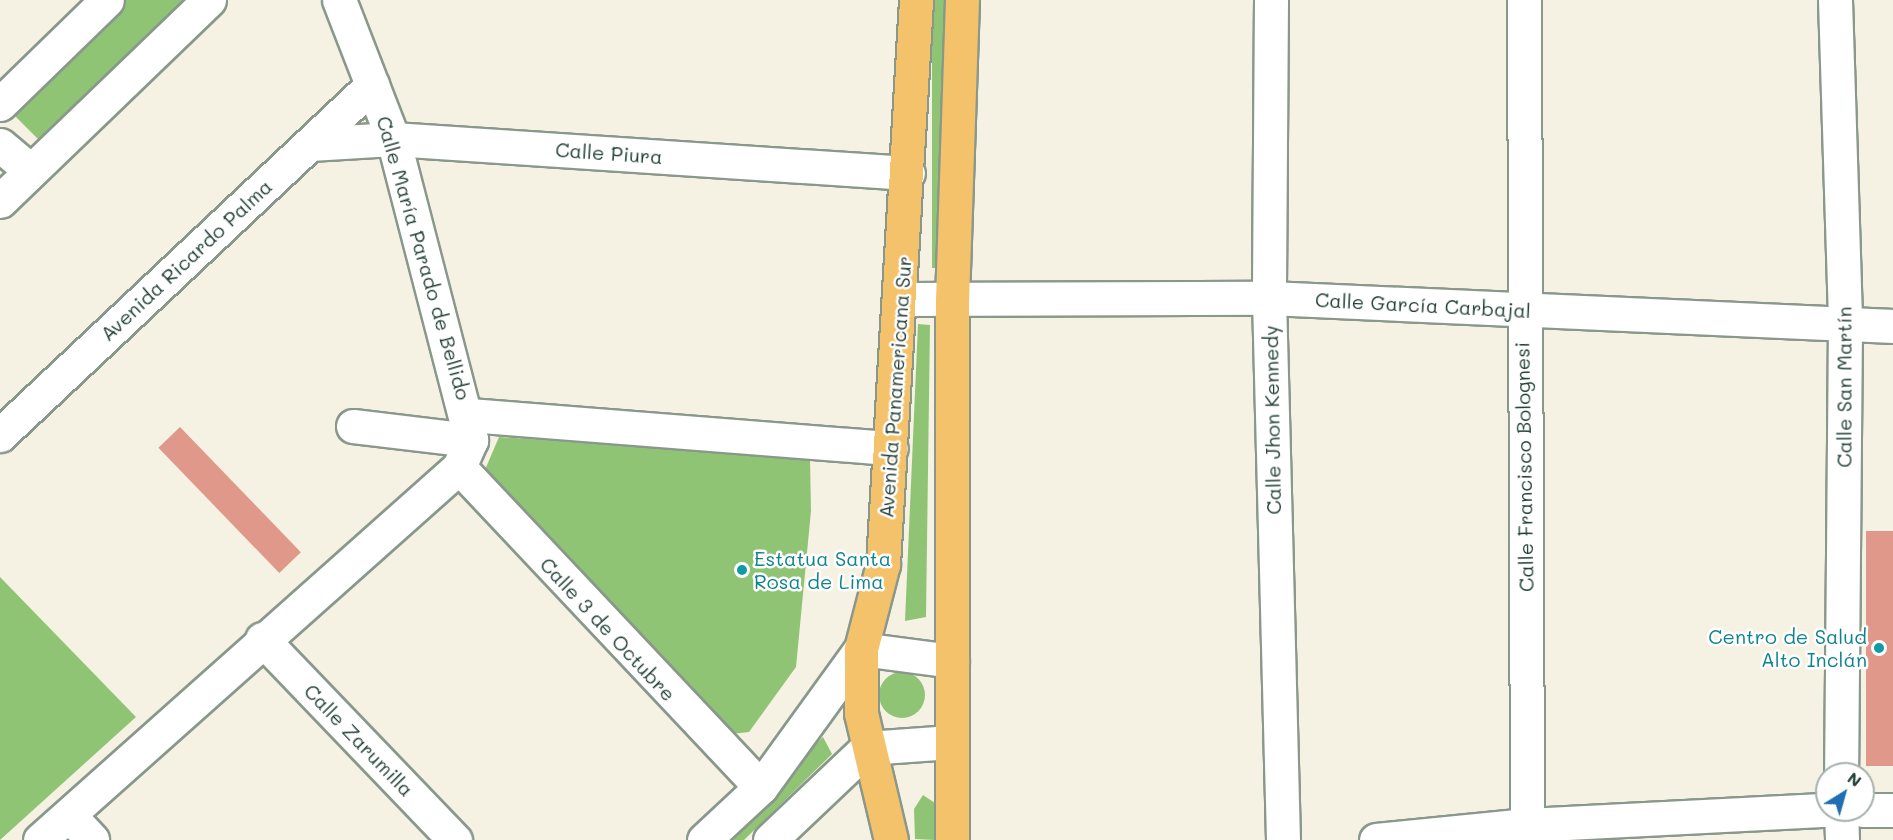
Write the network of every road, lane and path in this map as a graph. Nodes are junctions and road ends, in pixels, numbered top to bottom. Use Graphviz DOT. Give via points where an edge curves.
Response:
graph roads {
  1 [pos="107,0"];
  2 [pos="209,0"];
  3 [pos="339,0"];
  4 [pos="916,0"];
  5 [pos="962,0"];
  6 [pos="1271,0"];
  7 [pos="1524,0"];
  8 [pos="1835,0"];
  9 [pos="372,85"];
  10 [pos="0,104"];
  11 [pos="393,139"];
  12 [pos="310,144"];
  13 [pos="0,145"];
  14 [pos="32,171"];
  15 [pos="908,173"];
  16 [pos="0,201"];
  17 [pos="1269,298"];
  18 [pos="902,299"];
  19 [pos="952,301"];
  20 [pos="1522,309"];
  21 [pos="1845,324"];
  22 [pos="1893,326"];
  23 [pos="353,426"];
  24 [pos="0,435"];
  25 [pos="466,441"];
  26 [pos="891,448"];
  27 [pos="262,639"];
  28 [pos="861,649"];
  29 [pos="952,661"];
  30 [pos="951,742"];
  31 [pos="867,748"];
  32 [pos="1841,762"];
  33 [pos="761,787"];
  34 [pos="1875,810"];
  35 [pos="1893,810"];
  36 [pos="1815,811"];
  37 [pos="69,815"];
  38 [pos="1841,822"];
  39 [pos="1527,825"];
  40 [pos="1576,833"];
  41 [pos="40,840"];
  42 [pos="92,840"];
  43 [pos="455,840"];
  44 [pos="705,840"];
  45 [pos="770,840"];
  46 [pos="891,840"];
  47 [pos="951,840"];
  48 [pos="1283,840"];
  49 [pos="1376,840"];
  50 [pos="1842,840"];
  1 -- 10 [label="street"];
  2 -- 14 [label="street"];
  3 -- 9 [label="street, Calle María Parado de Bellido"];
  4 -- 15 [label="main road, Avenida Panamericana Sur"];
  5 -- 19 [label="main road"];
  6 -- 17 [label="street, Calle Jhon Kennedy"];
  7 -- 20 [label="street, Calle Francisco Bolognesi"];
  8 -- 21 [label="street, Calle San Martín"];
  9 -- 11 [label="street, Calle María Parado de Bellido"];
  9 -- 12 [label="street, Avenida Ricardo Palma"];
  11 -- 12 [label="street, Calle Piura"];
  11 -- 15 [label="street, Calle Piura"];
  11 -- 25 [label="street, Calle María Parado de Bellido"];
  12 -- 24 [label="street, Avenida Ricardo Palma"];
  13 -- 14 [label="street"];
  14 -- 16 [label="street"];
  15 -- 18 [label="main road, Avenida Panamericana Sur"];
  17 -- 19 [label="street, Calle García Carbajal"];
  17 -- 20 [label="street, Calle García Carbajal"];
  17 -- 48 [label="street, Calle Jhon Kennedy"];
  18 -- 19 [label="street, Calle García Carbajal"];
  18 -- 26 [label="main road, Avenida Panamericana Sur"];
  19 -- 29 [label="main road"];
  20 -- 21 [label="street, Calle García Carbajal"];
  20 -- 39 [label="street, Calle Francisco Bolognesi"];
  21 -- 22 [label="street, Calle García Carbajal"];
  21 -- 32 [label="street, Calle San Martín"];
  23 -- 25 [label="street"];
  25 -- 26 [label="street"];
  25 -- 27 [label="street"];
  25 -- 33 [label="street, Calle 3 de Octubre"];
  26 -- 28 [label="main road, Avenida Panamericana Sur" via="883,564"];
  27 -- 37 [label="street"];
  27 -- 43 [label="street, Calle Zarumilla"];
  28 -- 29 [label="street"];
  28 -- 31 [label="main road, Avenida Panamericana Sur"];
  28 -- 33 [label="street"];
  29 -- 30 [label="main road"];
  30 -- 31 [label="street"];
  30 -- 47 [label="main road"];
  31 -- 45 [label="street"];
  31 -- 46 [label="main road, Avenida Panamericana Sur"];
  33 -- 44 [label="street"];
  34 -- 35 [label="street"];
  36 -- 40 [label="street"];
  37 -- 41 [label="street"];
  37 -- 42 [label="street"];
  38 -- 50 [label="street"];
  39 -- 40 [label="street"];
  39 -- 49 [label="street"];
}
